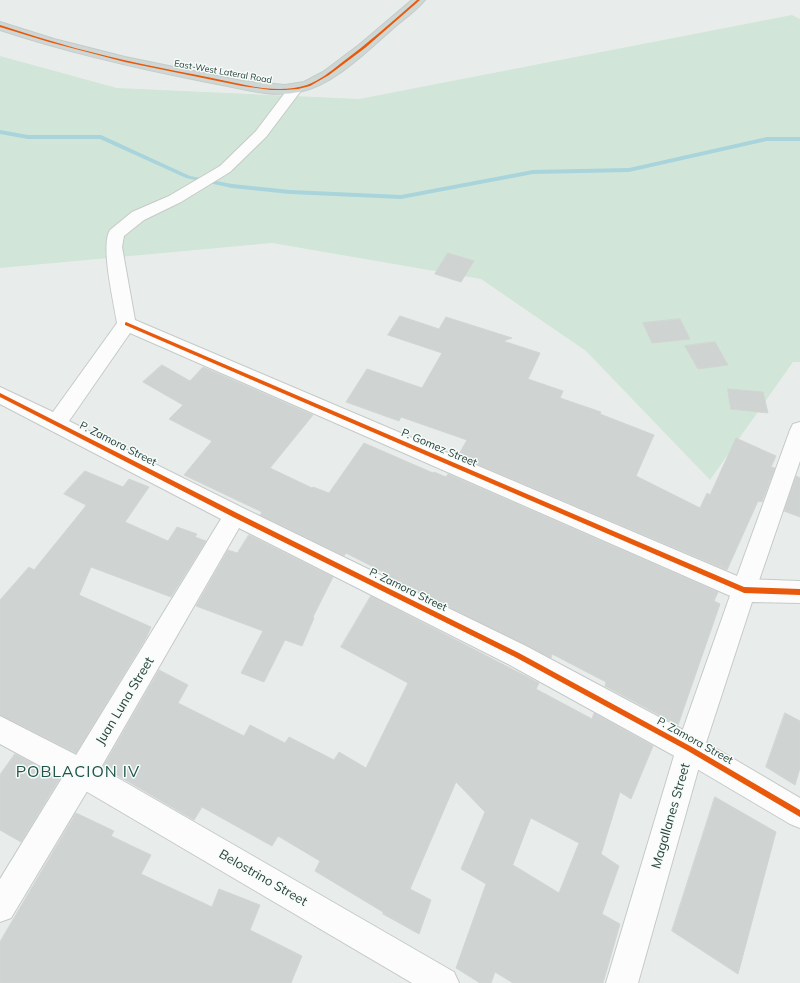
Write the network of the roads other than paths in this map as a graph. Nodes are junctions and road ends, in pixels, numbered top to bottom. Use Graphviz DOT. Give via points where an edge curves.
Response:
graph roads {
  1 [pos="419,0"];
  2 [pos="0,26"];
  3 [pos="295,89"];
  4 [pos="126,324"];
  5 [pos="0,395"];
  6 [pos="56,424"];
  7 [pos="800,430"];
  8 [pos="235,515"];
  9 [pos="744,590"];
  10 [pos="800,592"];
  11 [pos="0,729"];
  12 [pos="690,749"];
  13 [pos="82,773"];
  14 [pos="800,814"];
  15 [pos="0,907"];
  16 [pos="443,983"];
  17 [pos="622,983"];
  1 -- 3 [label="main road, East-West Lateral Road" via="339,67 315,82"];
  2 -- 3 [label="main road, East-West Lateral Road" via="122,61 261,87"];
  3 -- 4 [label="street" via="261,134 225,169 176,199 138,216 116,234 114,247"];
  4 -- 6 [label="street"];
  4 -- 9 [label="street, P. Gomez Street"];
  5 -- 6 [label="street, P. Zamora Street"];
  6 -- 8 [label="street, P. Zamora Street"];
  7 -- 9 [label="street, Magallanes Street"];
  8 -- 12 [label="street, P. Zamora Street" via="517,655"];
  8 -- 13 [label="street, Juan Luna Street"];
  9 -- 10 [label="street"];
  9 -- 12 [label="street, Magallanes Street"];
  11 -- 13 [label="street, Belostrino Street"];
  12 -- 14 [label="street, P. Zamora Street"];
  12 -- 17 [label="street, Magallanes Street"];
  13 -- 15 [label="street, Juan Luna Street"];
  13 -- 16 [label="street, Belostrino Street"];
}
